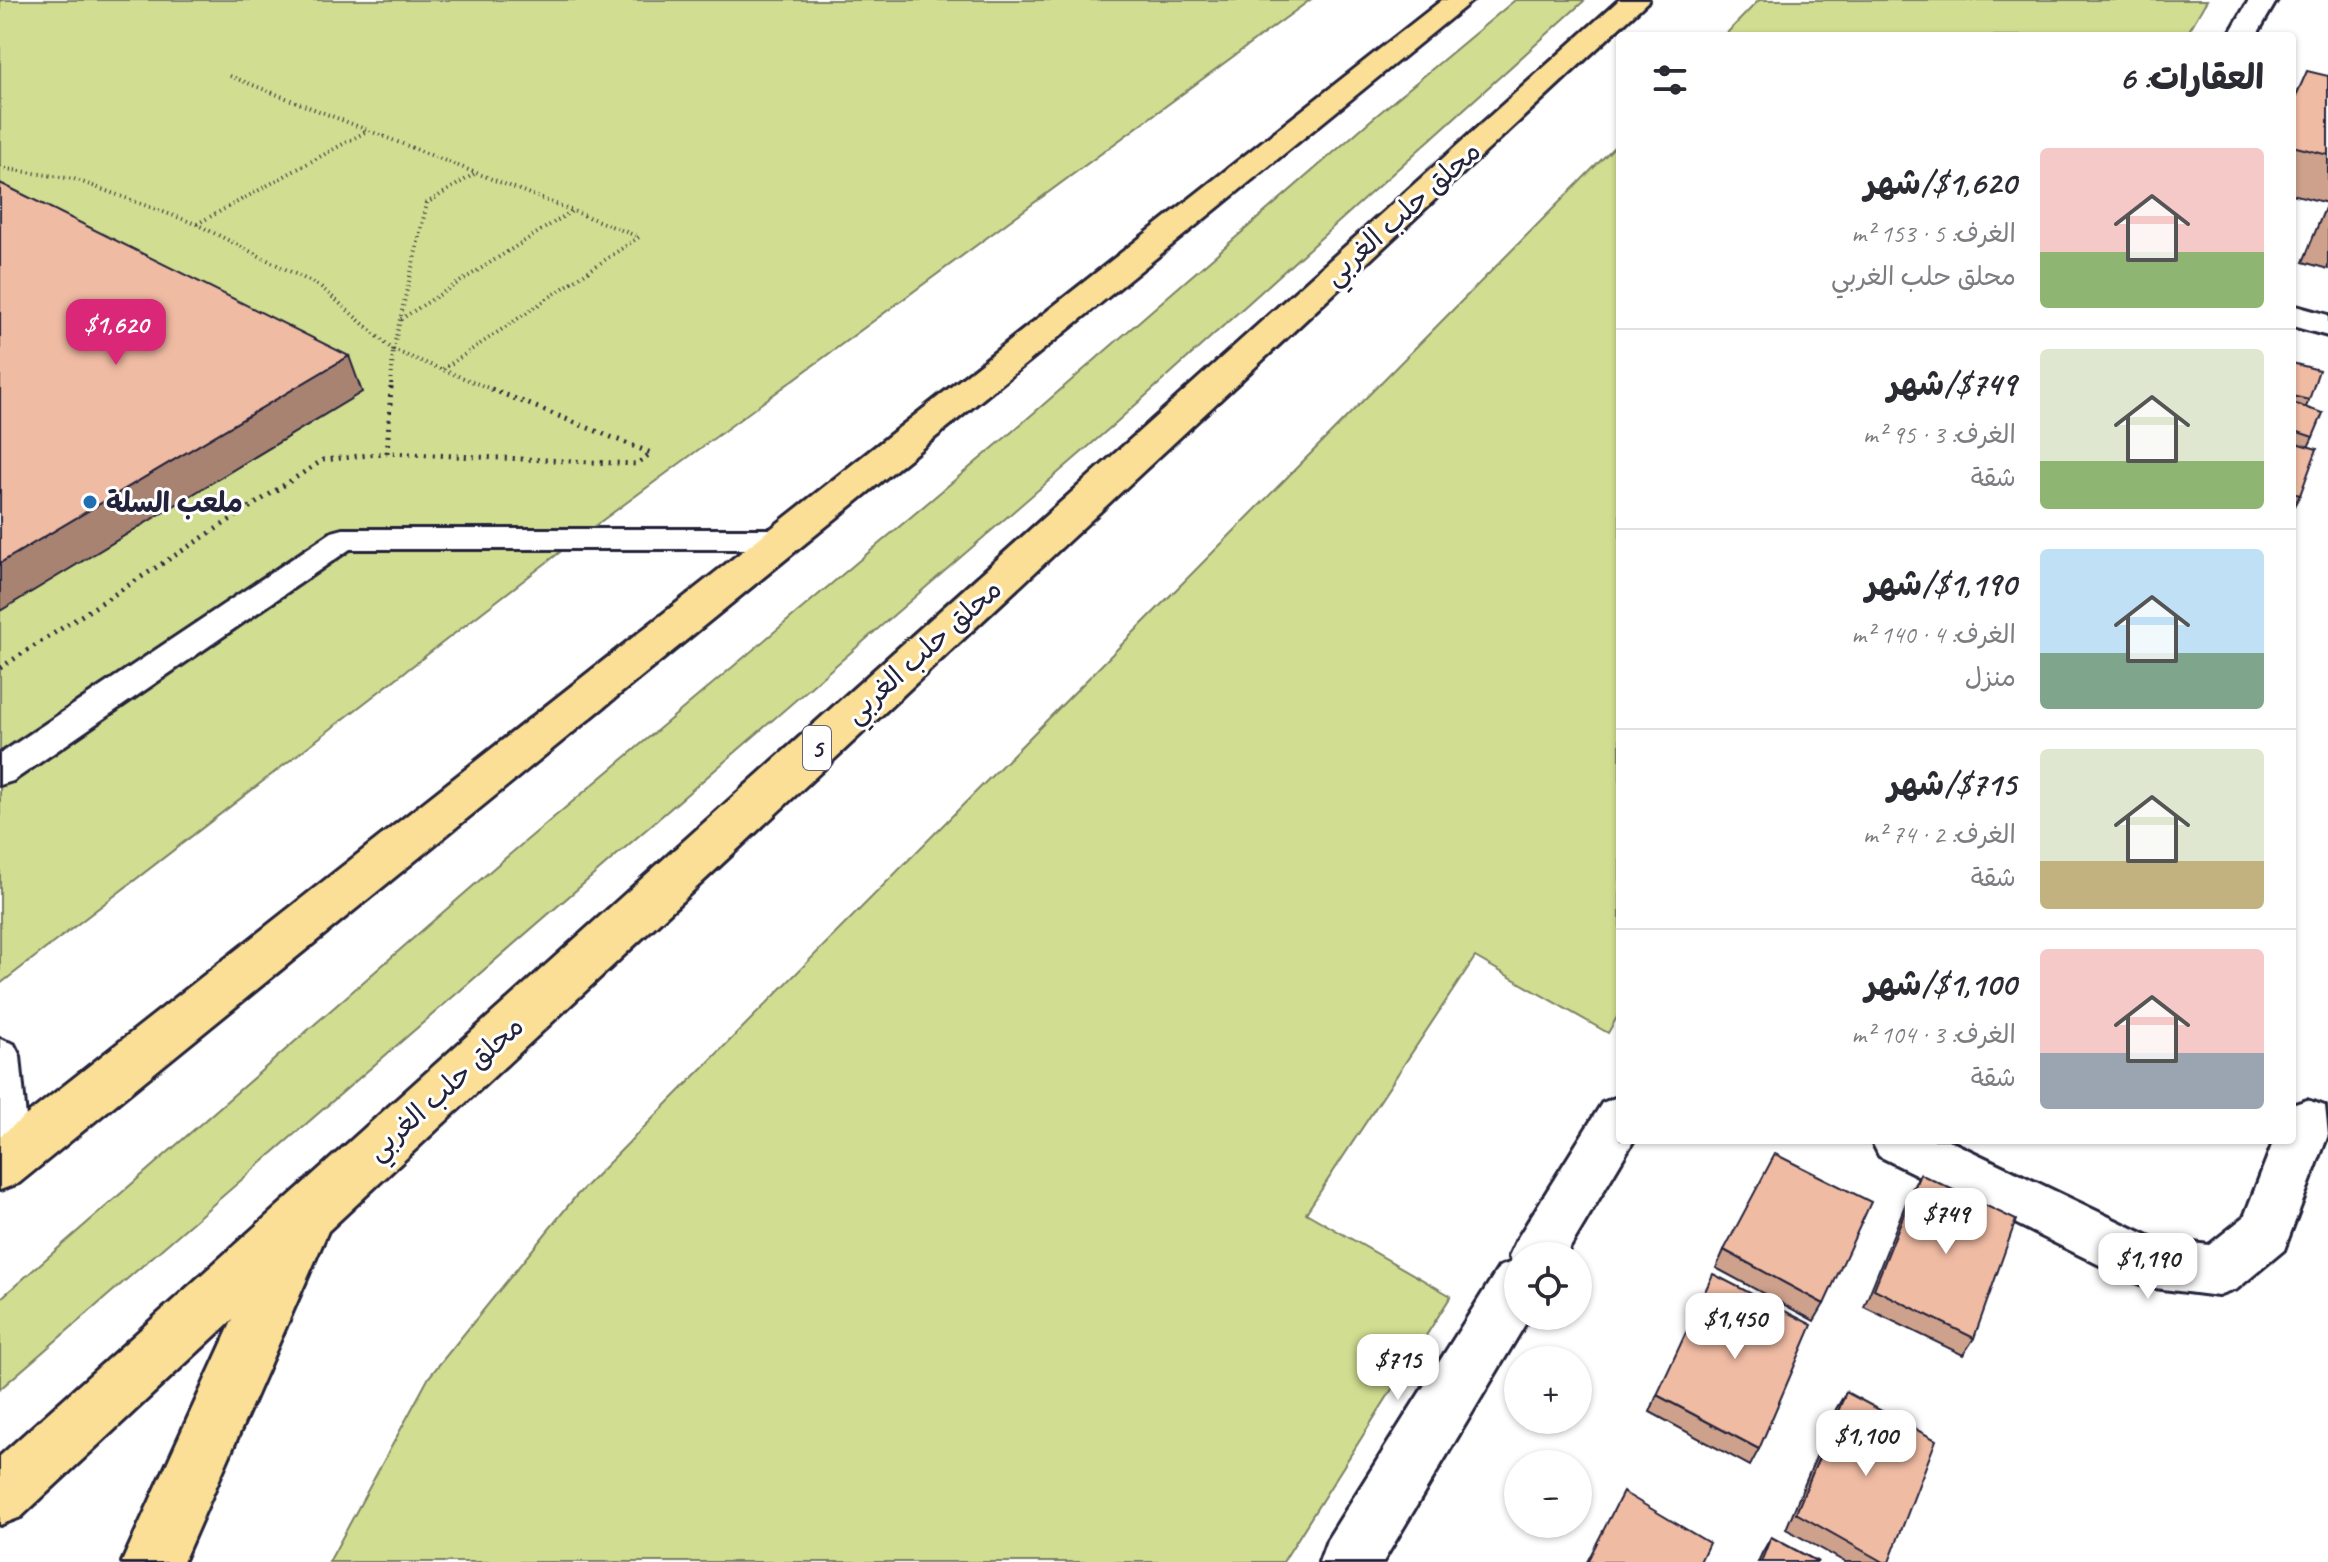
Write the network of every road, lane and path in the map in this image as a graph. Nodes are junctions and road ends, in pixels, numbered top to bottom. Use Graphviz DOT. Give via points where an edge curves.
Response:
graph roads {
  1 [pos="1459,0"];
  2 [pos="1635,0"];
  3 [pos="2263,0"];
  4 [pos="2244,32"];
  5 [pos="230,76"];
  6 [pos="367,130"];
  7 [pos="0,168"];
  8 [pos="476,173"];
  9 [pos="572,211"];
  10 [pos="196,224"];
  11 [pos="2296,316"];
  12 [pos="400,319"];
  13 [pos="2328,326"];
  14 [pos="393,350"];
  15 [pos="442,370"];
  16 [pos="387,453"];
  17 [pos="786,539"];
  18 [pos="0,668"];
  19 [pos="0,772"];
  20 [pos="0,1056"];
  21 [pos="2307,1122"];
  22 [pos="1616,1125"];
  23 [pos="1905,1144"];
  24 [pos="5,1163"];
  25 [pos="309,1213"];
  26 [pos="1545,1242"];
  27 [pos="1504,1308"];
  28 [pos="0,1496"];
  29 [pos="152,1562"];
  30 [pos="1349,1562"];
  1 -- 17 [label="highway"];
  2 -- 25 [label="highway, محلق حلب الغربي / 5"];
  3 -- 4 [label="street"];
  5 -- 6 [label="path"];
  6 -- 8 [label="path"];
  6 -- 10 [label="path"];
  7 -- 10 [label="path" via="74,179"];
  8 -- 9 [label="path"];
  8 -- 12 [label="path" via="427,203"];
  9 -- 12 [label="path"];
  9 -- 15 [label="path" via="639,237"];
  10 -- 14 [label="path" via="321,287"];
  11 -- 13 [label="street"];
  12 -- 14 [label="path"];
  14 -- 15 [label="path"];
  14 -- 16 [label="path"];
  15 -- 16 [label="path" via="651,453 637,464"];
  16 -- 18 [label="path" via="323,460"];
  17 -- 19 [label="lane" via="343,539"];
  17 -- 24 [label="highway"];
  20 -- 24 [label="lane"];
  21 -- 23 [label="street" via="2265,1233 2218,1271 2147,1262"];
  22 -- 26 [label="street"];
  25 -- 28 [label="highway, محلق حلب الغربي / 5"];
  25 -- 29 [label="highway"];
  27 -- 30 [label="street"];
}
